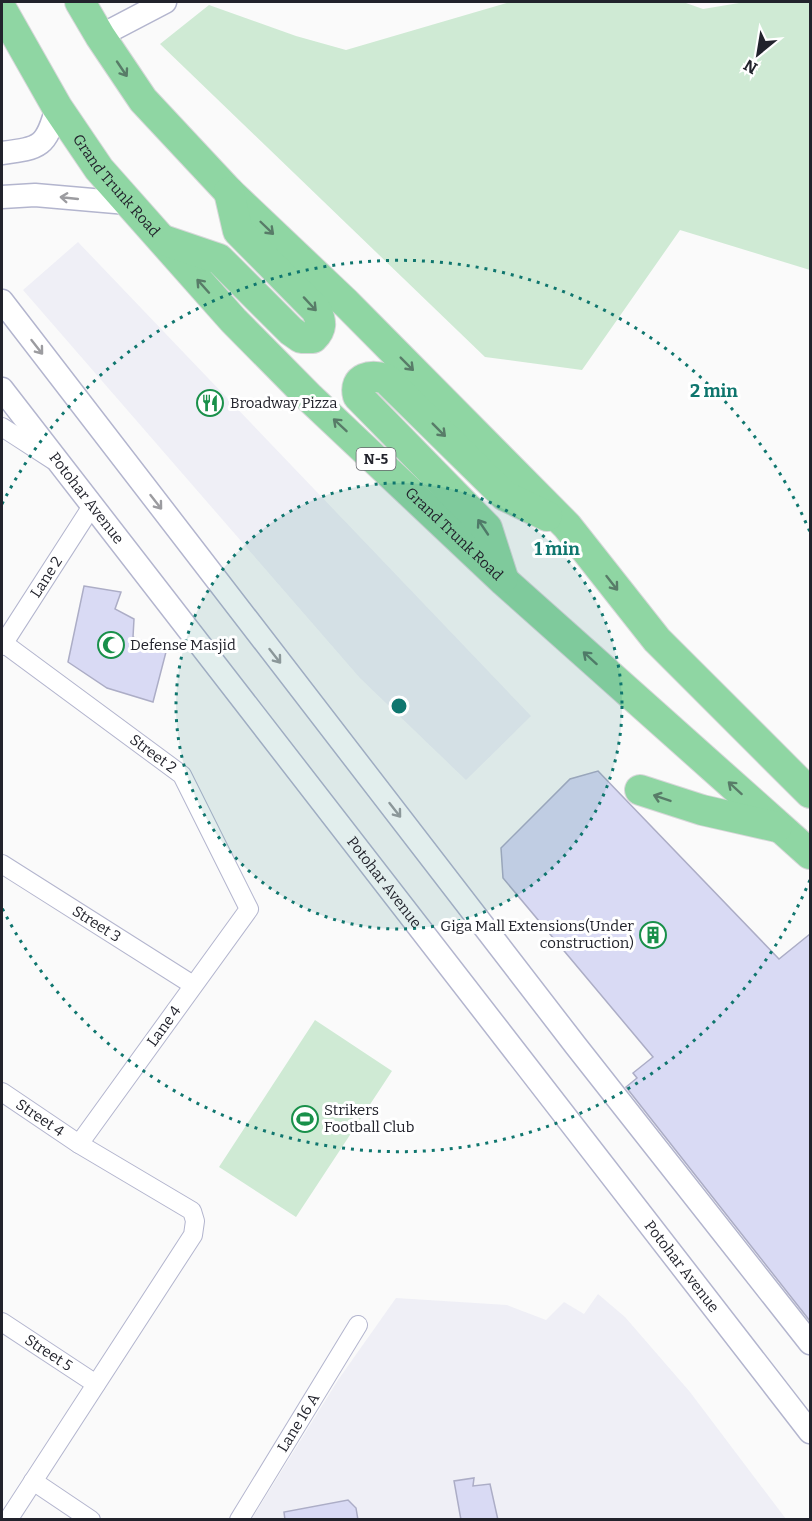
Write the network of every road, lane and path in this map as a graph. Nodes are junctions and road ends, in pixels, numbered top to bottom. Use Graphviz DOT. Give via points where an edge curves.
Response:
graph roads {
  1 [pos="80,2"];
  2 [pos="165,2"];
  3 [pos="2,10"];
  4 [pos="100,36"];
  5 [pos="57,107"];
  6 [pos="2,153"];
  7 [pos="229,192"];
  8 [pos="2,197"];
  9 [pos="128,203"];
  10 [pos="160,239"];
  11 [pos="2,301"];
  12 [pos="2,389"];
  13 [pos="2,427"];
  14 [pos="62,466"];
  15 [pos="92,506"];
  16 [pos="567,526"];
  17 [pos="504,581"];
  18 [pos="2,644"];
  19 [pos="640,790"];
  20 [pos="810,793"];
  21 [pos="780,827"];
  22 [pos="810,854"];
  23 [pos="2,864"];
  24 [pos="249,909"];
  25 [pos="193,985"];
  26 [pos="2,1092"];
  27 [pos="79,1144"];
  28 [pos="2,1322"];
  29 [pos="358,1325"];
  30 [pos="810,1343"];
  31 [pos="96,1384"];
  32 [pos="810,1432"];
  33 [pos="33,1481"];
  34 [pos="8,1520"];
  35 [pos="92,1520"];
  36 [pos="239,1520"];
  1 -- 4 [label="highway"];
  2 -- 4 [label="street"];
  3 -- 5 [label="highway, Grand Trunk Road / N-5"];
  4 -- 7 [label="highway, one-way" via="143,100"];
  5 -- 6 [label="street" via="42,143 32,149"];
  5 -- 9 [label="highway, Grand Trunk Road / N-5" via="99,169"];
  7 -- 10 [label="highway, one-way" via="238,231 316,310 321,320 319,332 313,338 301,338 291,332 219,259"];
  7 -- 16 [label="highway, one-way" via="346,303"];
  9 -- 8 [label="street, one-way" via="35,195"];
  9 -- 10 [label="highway, Grand Trunk Road / N-5"];
  17 -- 10 [label="highway, Grand Trunk Road / N-5, one-way" via="310,398"];
  11 -- 30 [label="street, one-way"];
  12 -- 14 [label="street, Potohar Avenue"];
  13 -- 14 [label="street"];
  14 -- 15 [label="street, Potohar Avenue"];
  15 -- 18 [label="street, Lane 2"];
  15 -- 32 [label="street, Potohar Avenue"];
  17 -- 16 [label="highway, one-way" via="487,528 358,396 359,382 366,376 386,379 505,496"];
  16 -- 20 [label="highway, one-way" via="657,640"];
  21 -- 17 [label="highway, Grand Trunk Road / N-5, one-way"];
  18 -- 24 [label="street, Street 2" via="182,775"];
  21 -- 19 [label="highway, one-way" via="702,810"];
  21 -- 22 [label="highway, Grand Trunk Road / N-5"];
  23 -- 25 [label="street, Street 3"];
  24 -- 25 [label="street, Lane 4"];
  25 -- 27 [label="street, Lane 4"];
  26 -- 27 [label="street, Street 4"];
  27 -- 31 [label="street, Street 4" via="192,1211 195,1221 193,1234"];
  28 -- 31 [label="street, Street 5"];
  29 -- 36 [label="street, Lane 16 A"];
  31 -- 33 [label="street, Street 4"];
  33 -- 34 [label="street, Street 4"];
  33 -- 35 [label="street"];
}
